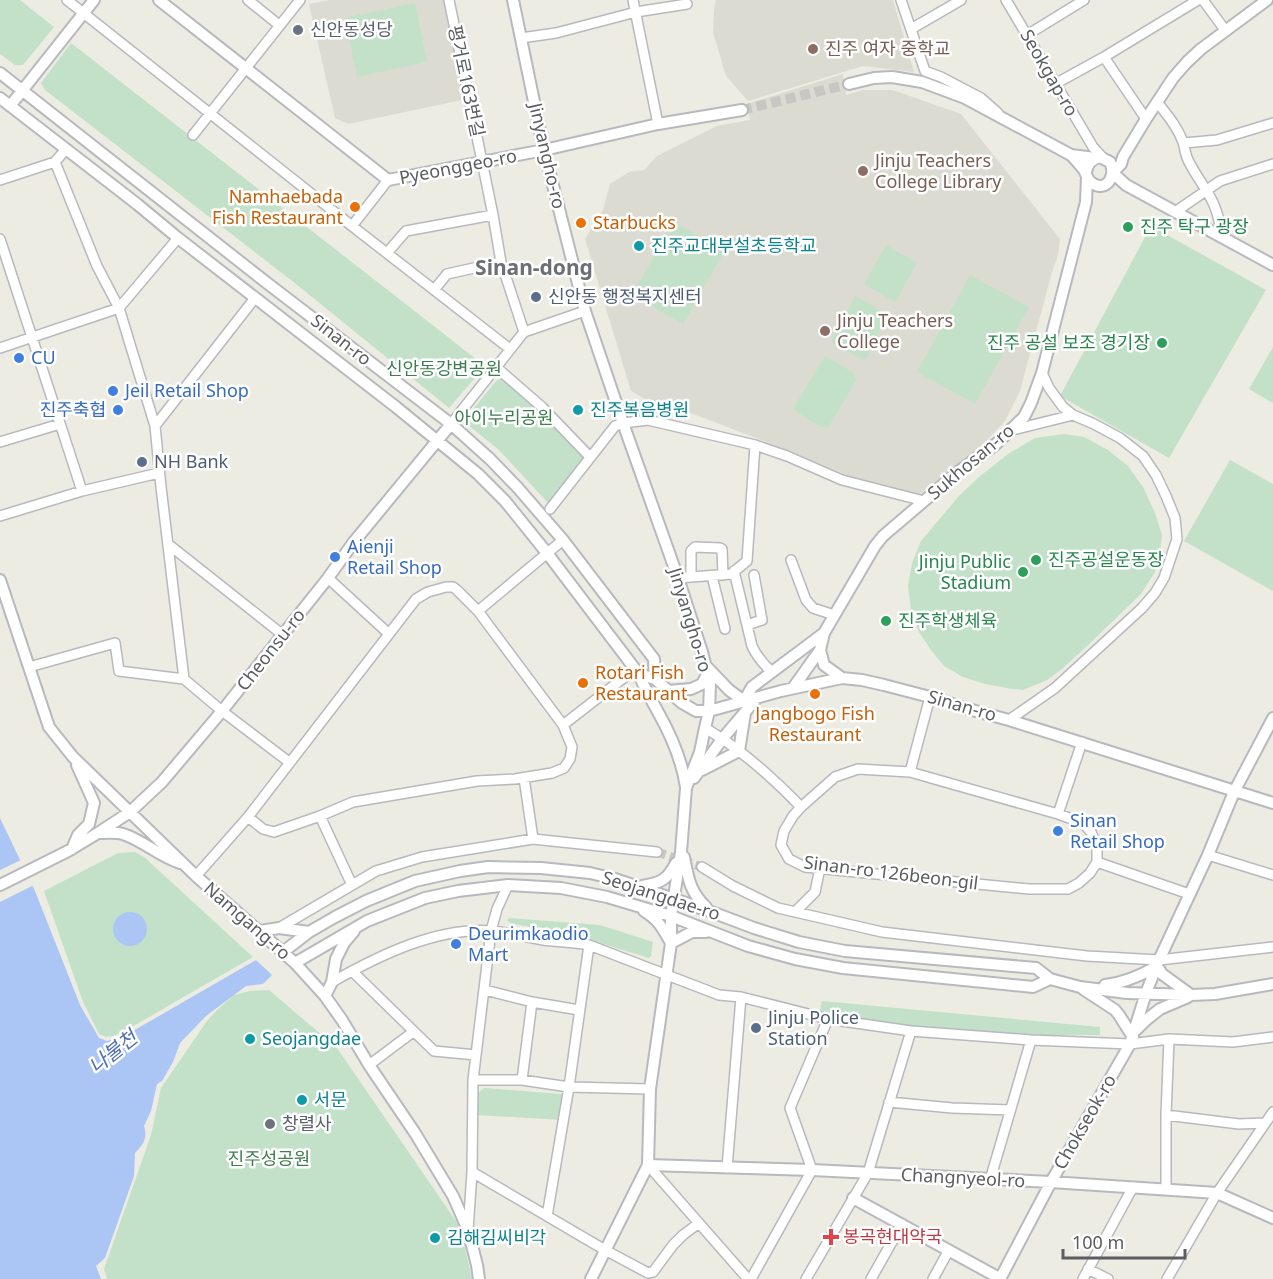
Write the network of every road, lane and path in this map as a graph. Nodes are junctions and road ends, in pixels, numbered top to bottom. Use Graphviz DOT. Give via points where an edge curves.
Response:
graph roads {
  1 [pos="67,0"];
  2 [pos="94,0"];
  3 [pos="159,0"];
  4 [pos="248,0"];
  5 [pos="301,0"];
  6 [pos="449,0"];
  7 [pos="513,0"];
  8 [pos="633,0"];
  9 [pos="901,0"];
  10 [pos="961,0"];
  11 [pos="1006,0"];
  12 [pos="1084,0"];
  13 [pos="1198,0"];
  14 [pos="1203,0"];
  15 [pos="1267,0"];
  16 [pos="687,4"];
  17 [pos="636,12"];
  18 [pos="83,13"];
  19 [pos="279,25"];
  20 [pos="911,29"];
  21 [pos="1225,30"];
  22 [pos="1027,35"];
  23 [pos="521,38"];
  24 [pos="1104,57"];
  25 [pos="245,67"];
  26 [pos="0,73"];
  27 [pos="849,84"];
  28 [pos="1055,84"];
  29 [pos="22,90"];
  30 [pos="0,98"];
  31 [pos="1157,102"];
  32 [pos="10,106"];
  33 [pos="742,110"];
  34 [pos="210,112"];
  35 [pos="1146,119"];
  36 [pos="1006,120"];
  37 [pos="1273,123"];
  38 [pos="658,124"];
  39 [pos="193,135"];
  40 [pos="1184,143"];
  41 [pos="66,150"];
  42 [pos="544,150"];
  43 [pos="1071,155"];
  44 [pos="1123,157"];
  45 [pos="1100,158"];
  46 [pos="55,162"];
  47 [pos="482,162"];
  48 [pos="1273,164"];
  49 [pos="1113,173"];
  50 [pos="1086,175"];
  51 [pos="0,180"];
  52 [pos="388,180"];
  53 [pos="1102,185"];
  54 [pos="1126,185"];
  55 [pos="1207,189"];
  56 [pos="1086,201"];
  57 [pos="1175,212"];
  58 [pos="493,215"];
  59 [pos="352,226"];
  60 [pos="1221,237"];
  61 [pos="178,238"];
  62 [pos="0,239"];
  63 [pos="387,253"];
  64 [pos="501,262"];
  65 [pos="1273,264"];
  66 [pos="434,290"];
  67 [pos="255,298"];
  68 [pos="118,308"];
  69 [pos="585,311"];
  70 [pos="524,332"];
  71 [pos="32,338"];
  72 [pos="0,348"];
  73 [pos="510,349"];
  74 [pos="496,367"];
  75 [pos="1042,373"];
  76 [pos="1073,416"];
  77 [pos="60,423"];
  78 [pos="623,423"];
  79 [pos="451,424"];
  80 [pos="155,426"];
  81 [pos="1012,430"];
  82 [pos="438,440"];
  83 [pos="0,442"];
  84 [pos="755,445"];
  85 [pos="590,457"];
  86 [pos="159,473"];
  87 [pos="82,491"];
  88 [pos="924,501"];
  89 [pos="550,510"];
  90 [pos="0,516"];
  91 [pos="563,540"];
  92 [pos="168,544"];
  93 [pos="547,553"];
  94 [pos="791,560"];
  95 [pos="734,571"];
  96 [pos="723,575"];
  97 [pos="754,575"];
  98 [pos="712,576"];
  99 [pos="691,577"];
  100 [pos="328,578"];
  101 [pos="678,578"];
  102 [pos="0,580"];
  103 [pos="478,611"];
  104 [pos="834,615"];
  105 [pos="747,625"];
  106 [pos="725,629"];
  107 [pos="824,633"];
  108 [pos="389,634"];
  109 [pos="282,635"];
  110 [pos="820,650"];
  111 [pos="29,667"];
  112 [pos="707,670"];
  113 [pos="637,671"];
  114 [pos="772,672"];
  115 [pos="842,678"];
  116 [pos="184,679"];
  117 [pos="655,679"];
  118 [pos="793,688"];
  119 [pos="668,691"];
  120 [pos="930,697"];
  121 [pos="744,706"];
  122 [pos="222,711"];
  123 [pos="709,711"];
  124 [pos="1273,718"];
  125 [pos="1009,720"];
  126 [pos="564,724"];
  127 [pos="705,728"];
  128 [pos="723,738"];
  129 [pos="1082,742"];
  130 [pos="740,751"];
  131 [pos="73,757"];
  132 [pos="289,762"];
  133 [pos="699,771"];
  134 [pos="910,772"];
  135 [pos="524,778"];
  136 [pos="687,788"];
  137 [pos="1234,792"];
  138 [pos="1273,803"];
  139 [pos="801,807"];
  140 [pos="130,812"];
  141 [pos="1058,814"];
  142 [pos="320,816"];
  143 [pos="248,817"];
  144 [pos="98,833"];
  145 [pos="533,838"];
  146 [pos="681,848"];
  147 [pos="70,850"];
  148 [pos="657,852"];
  149 [pos="1208,855"];
  150 [pos="1097,862"];
  151 [pos="184,864"];
  152 [pos="702,867"];
  153 [pos="820,868"];
  154 [pos="1273,875"];
  155 [pos="196,876"];
  156 [pos="0,885"];
  157 [pos="352,885"];
  158 [pos="508,885"];
  159 [pos="639,886"];
  160 [pos="1189,894"];
  161 [pos="674,899"];
  162 [pos="634,905"];
  163 [pos="709,910"];
  164 [pos="795,912"];
  165 [pos="672,916"];
  166 [pos="358,926"];
  167 [pos="279,928"];
  168 [pos="260,931"];
  169 [pos="491,931"];
  170 [pos="309,932"];
  171 [pos="712,932"];
  172 [pos="671,944"];
  173 [pos="589,945"];
  174 [pos="1273,947"];
  175 [pos="283,952"];
  176 [pos="294,963"];
  177 [pos="1158,963"];
  178 [pos="352,971"];
  179 [pos="667,975"];
  180 [pos="1050,979"];
  181 [pos="332,982"];
  182 [pos="1273,984"];
  183 [pos="1080,987"];
  184 [pos="485,990"];
  185 [pos="1146,993"];
  186 [pos="1191,995"];
  187 [pos="325,996"];
  188 [pos="741,997"];
  189 [pos="532,1002"];
  190 [pos="579,1010"];
  191 [pos="828,1018"];
  192 [pos="911,1031"];
  193 [pos="413,1032"];
  194 [pos="1273,1037"];
  195 [pos="1132,1038"];
  196 [pos="1169,1039"];
  197 [pos="1031,1040"];
  198 [pos="476,1055"];
  199 [pos="369,1065"];
  200 [pos="473,1080"];
  201 [pos="522,1080"];
  202 [pos="569,1087"];
  203 [pos="650,1089"];
  204 [pos="889,1102"];
  205 [pos="1010,1110"];
  206 [pos="1273,1112"];
  207 [pos="1166,1115"];
  208 [pos="1265,1123"];
  209 [pos="648,1165"];
  210 [pos="727,1168"];
  211 [pos="812,1170"];
  212 [pos="472,1172"];
  213 [pos="868,1173"];
  214 [pos="990,1180"];
  215 [pos="1051,1182"];
  216 [pos="1133,1187"];
  217 [pos="1166,1189"];
  218 [pos="1217,1193"];
  219 [pos="854,1198"];
  220 [pos="547,1216"];
  221 [pos="1273,1218"];
  222 [pos="699,1223"];
  223 [pos="902,1224"];
  224 [pos="468,1230"];
  225 [pos="606,1250"];
  226 [pos="949,1250"];
  227 [pos="1088,1269"];
  228 [pos="478,1279"];
  229 [pos="591,1279"];
  230 [pos="750,1279"];
  231 [pos="806,1279"];
  232 [pos="872,1279"];
  233 [pos="933,1279"];
  234 [pos="1000,1279"];
  235 [pos="1083,1279"];
  236 [pos="1108,1279"];
  237 [pos="1167,1279"];
  1 -- 18 [label="street"];
  2 -- 18 [label="street"];
  3 -- 25 [label="street, Pyeonggeo-ro"];
  4 -- 19 [label="street"];
  5 -- 19 [label="street"];
  6 -- 47 [label="street, 평거로163번길"];
  7 -- 23 [label="street, Jinyangho-ro"];
  8 -- 17 [label="street"];
  9 -- 20 [label="street"];
  10 -- 20 [label="street"];
  11 -- 22 [label="street, Seokgap-ro"];
  12 -- 22 [label="street"];
  13 -- 24 [label="street"];
  14 -- 21 [label="street"];
  15 -- 21 [label="street"];
  16 -- 17 [label="street"];
  17 -- 23 [label="street"];
  17 -- 38 [label="street"];
  18 -- 29 [label="street"];
  18 -- 34 [label="street"];
  19 -- 25 [label="street"];
  20 -- 36 [label="street" via="925,71 981,98"];
  21 -- 31 [label="street" via="1187,62"];
  22 -- 28 [label="street, Seokgap-ro"];
  23 -- 42 [label="street, Jinyangho-ro"];
  24 -- 28 [label="street"];
  24 -- 35 [label="street"];
  25 -- 34 [label="street"];
  25 -- 52 [label="street, Pyeonggeo-ro"];
  26 -- 29 [label="street, Sinan-ro"];
  27 -- 36 [label="street" via="892,77 922,82 965,98"];
  28 -- 45 [label="street, Seokgap-ro"];
  29 -- 32 [label="street"];
  29 -- 79 [label="street, Sinan-ro"];
  30 -- 32 [label="street, Sinan-ro"];
  31 -- 35 [label="street"];
  31 -- 40 [label="street"];
  32 -- 41 [label="street, Sinan-ro"];
  33 -- 38 [label="street, Pyeonggeo-ro"];
  34 -- 39 [label="street"];
  34 -- 59 [label="street"];
  35 -- 44 [label="street"];
  36 -- 43 [label="street"];
  37 -- 40 [label="street" via="1217,140"];
  38 -- 42 [label="street, Pyeonggeo-ro"];
  40 -- 55 [label="street" via="1186,156"];
  41 -- 46 [label="street"];
  41 -- 61 [label="street, Sinan-ro"];
  42 -- 47 [label="street, Pyeonggeo-ro"];
  42 -- 69 [label="street, Jinyangho-ro"];
  43 -- 45 [label="street"];
  43 -- 50 [label="street"];
  44 -- 45 [label="street"];
  44 -- 49 [label="street"];
  45 -- 49 [label="street" via="1112,165"];
  45 -- 50 [label="street" via="1088,164"];
  46 -- 51 [label="street"];
  46 -- 68 [label="street"];
  47 -- 52 [label="street, Pyeonggeo-ro"];
  47 -- 58 [label="street, 평거로163번길"];
  48 -- 55 [label="street"];
  49 -- 53 [label="street"];
  49 -- 54 [label="street"];
  50 -- 53 [label="street" via="1092,183"];
  50 -- 56 [label="street, Sukhosan-ro"];
  52 -- 59 [label="street"];
  53 -- 54 [label="street"];
  53 -- 56 [label="street"];
  54 -- 57 [label="street"];
  55 -- 57 [label="street"];
  55 -- 60 [label="street" via="1221,223"];
  56 -- 75 [label="street, Sukhosan-ro"];
  57 -- 60 [label="street"];
  58 -- 63 [label="street" via="406,231"];
  58 -- 64 [label="street, 평거로163번길"];
  59 -- 63 [label="street"];
  60 -- 65 [label="street"];
  61 -- 67 [label="street, Sinan-ro"];
  61 -- 68 [label="street"];
  62 -- 71 [label="street"];
  63 -- 66 [label="street"];
  64 -- 66 [label="street" via="447,274"];
  64 -- 70 [label="street, 평거로163번길"];
  66 -- 73 [label="street"];
  67 -- 80 [label="street"];
  67 -- 82 [label="street, Sinan-ro"];
  68 -- 71 [label="street"];
  68 -- 80 [label="street"];
  69 -- 70 [label="street"];
  69 -- 78 [label="street, Jinyangho-ro"];
  70 -- 73 [label="street"];
  71 -- 72 [label="street"];
  71 -- 77 [label="street"];
  73 -- 74 [label="street"];
  74 -- 79 [label="street"];
  74 -- 85 [label="street"];
  75 -- 76 [label="street" via="1056,399"];
  75 -- 81 [label="street, Sukhosan-ro" via="1024,417"];
  76 -- 81 [label="street"];
  76 -- 125 [label="street" via="1120,438 1143,456 1166,496 1175,518 1177,539 1164,578 1142,608 1055,688"];
  77 -- 83 [label="street"];
  77 -- 87 [label="street"];
  78 -- 84 [label="street" via="648,420"];
  78 -- 85 [label="street" via="615,426"];
  78 -- 101 [label="street, Jinyangho-ro"];
  79 -- 82 [label="street, Cheonsu-ro"];
  79 -- 91 [label="street, Sinan-ro" via="511,480"];
  80 -- 86 [label="street"];
  81 -- 88 [label="street, Sukhosan-ro"];
  82 -- 93 [label="street, Sinan-ro" via="505,501"];
  82 -- 100 [label="street, Cheonsu-ro"];
  84 -- 88 [label="street" via="842,480"];
  84 -- 95 [label="street" via="747,561"];
  85 -- 89 [label="street"];
  86 -- 87 [label="street"];
  86 -- 92 [label="street"];
  87 -- 90 [label="street"];
  88 -- 104 [label="street, Sukhosan-ro" via="875,546"];
  91 -- 93 [label="street"];
  91 -- 117 [label="street, Sinan-ro" via="654,659"];
  92 -- 109 [label="street"];
  92 -- 116 [label="street"];
  93 -- 103 [label="street"];
  93 -- 113 [label="street, Sinan-ro"];
  94 -- 104 [label="street" via="806,600 813,608"];
  95 -- 96 [label="street"];
  95 -- 105 [label="street"];
  96 -- 98 [label="street"];
  96 -- 99 [label="street" via="722,549 695,547 691,551"];
  97 -- 105 [label="street" via="762,620"];
  98 -- 99 [label="street"];
  98 -- 106 [label="street"];
  99 -- 101 [label="street"];
  100 -- 108 [label="street"];
  100 -- 109 [label="street, Cheonsu-ro"];
  101 -- 112 [label="street, Jinyangho-ro"];
  102 -- 111 [label="street, Namgang-ro"];
  103 -- 108 [label="street" via="458,590 446,587 416,599"];
  103 -- 126 [label="street"];
  104 -- 107 [label="street, Sukhosan-ro"];
  105 -- 114 [label="street" via="756,655"];
  107 -- 110 [label="street, Sukhosan-ro"];
  107 -- 114 [label="street"];
  108 -- 132 [label="street"];
  109 -- 122 [label="street, Cheonsu-ro"];
  110 -- 115 [label="street" via="824,665"];
  110 -- 118 [label="street, Sukhosan-ro"];
  111 -- 116 [label="street" via="115,643 119,670"];
  111 -- 131 [label="street, Namgang-ro" via="49,727"];
  112 -- 119 [label="street" via="702,684"];
  112 -- 121 [label="street"];
  112 -- 123 [label="street, Jinyangho-ro"];
  113 -- 117 [label="street"];
  113 -- 126 [label="street"];
  113 -- 136 [label="street, Sinan-ro" via="670,736"];
  114 -- 121 [label="street" via="752,687"];
  115 -- 118 [label="street, Sinan-ro"];
  115 -- 120 [label="street, Sinan-ro"];
  116 -- 122 [label="street"];
  117 -- 119 [label="street"];
  118 -- 121 [label="street, Sinan-ro" via="758,697"];
  119 -- 123 [label="street" via="696,711"];
  120 -- 125 [label="street, Sinan-ro"];
  120 -- 134 [label="street"];
  121 -- 123 [label="street"];
  121 -- 128 [label="street"];
  121 -- 130 [label="street"];
  122 -- 132 [label="street"];
  122 -- 140 [label="street, Cheonsu-ro" via="162,782"];
  123 -- 127 [label="street, Jinyangho-ro"];
  124 -- 137 [label="street, Chokseok-ro"];
  125 -- 129 [label="street, Sinan-ro"];
  126 -- 135 [label="street" via="572,747 564,768"];
  127 -- 128 [label="street"];
  127 -- 136 [label="street, Jinyangho-ro"];
  128 -- 130 [label="street"];
  128 -- 133 [label="street"];
  129 -- 137 [label="street, Sinan-ro"];
  129 -- 141 [label="street"];
  130 -- 133 [label="street"];
  130 -- 139 [label="street"];
  131 -- 140 [label="street, Namgang-ro"];
  131 -- 147 [label="street" via="94,803 89,824"];
  132 -- 143 [label="street"];
  133 -- 136 [label="street"];
  134 -- 139 [label="street, Sinan-ro 126beon-gil" via="858,769 835,777"];
  134 -- 141 [label="street, Sinan-ro 126beon-gil"];
  135 -- 142 [label="street" via="477,781 353,802"];
  135 -- 145 [label="street"];
  136 -- 146 [label="street, Jinyangho-ro"];
  137 -- 138 [label="street, Sinan-ro"];
  137 -- 149 [label="street, Chokseok-ro"];
  139 -- 153 [label="street, Sinan-ro 126beon-gil" via="784,831 781,844 789,859 805,867"];
  140 -- 144 [label="street, Cheonsu-ro"];
  140 -- 151 [label="street, Namgang-ro"];
  141 -- 150 [label="street, Sinan-ro 126beon-gil" via="1083,823 1091,832"];
  142 -- 143 [label="street" via="274,832 262,829"];
  142 -- 157 [label="street"];
  143 -- 155 [label="street"];
  144 -- 147 [label="street, Cheonsu-ro"];
  144 -- 151 [label="street" via="122,834"];
  145 -- 148 [label="street"];
  145 -- 157 [label="street, Namgang-ro" via="422,857 376,871"];
  146 -- 159 [label="street" via="665,879"];
  146 -- 161 [label="street, Jinyangho-ro"];
  146 -- 163 [label="street" via="690,885"];
  147 -- 156 [label="street, Cheonsu-ro"];
  149 -- 154 [label="street"];
  149 -- 160 [label="street, Chokseok-ro"];
  150 -- 153 [label="street, Sinan-ro 126beon-gil" via="1079,883 1057,890"];
  150 -- 160 [label="street"];
  151 -- 155 [label="street, Namgang-ro"];
  152 -- 164 [label="street" via="742,891"];
  153 -- 164 [label="street" via="815,892"];
  155 -- 168 [label="street, Namgang-ro"];
  157 -- 167 [label="street, Namgang-ro"];
  158 -- 162 [label="street, Seojangdae-ro" via="561,888"];
  158 -- 166 [label="street, Seojangdae-ro" via="425,898"];
  158 -- 169 [label="street"];
  159 -- 161 [label="street, Seojangdae-ro"];
  159 -- 170 [label="street, Seojangdae-ro" via="590,873 488,867 432,877 394,889"];
  160 -- 177 [label="street, Chokseok-ro"];
  161 -- 163 [label="street, Seojangdae-ro"];
  161 -- 165 [label="street, Jinyangho-ro"];
  162 -- 165 [label="street, Seojangdae-ro"];
  162 -- 172 [label="street" via="661,925"];
  163 -- 180 [label="street, Seojangdae-ro" via="754,928 845,951 1036,968"];
  164 -- 177 [label="street" via="882,932"];
  165 -- 171 [label="street, Seojangdae-ro"];
  165 -- 172 [label="street, Jinyangho-ro"];
  166 -- 176 [label="street, Seojangdae-ro"];
  166 -- 181 [label="street" via="336,959"];
  167 -- 168 [label="street"];
  167 -- 170 [label="street"];
  168 -- 175 [label="street, Namgang-ro"];
  169 -- 173 [label="street"];
  169 -- 178 [label="street" via="453,932 397,948"];
  169 -- 184 [label="street"];
  170 -- 175 [label="street, Seojangdae-ro"];
  171 -- 172 [label="street" via="692,932"];
  171 -- 180 [label="street, Seojangdae-ro" via="748,946 843,968 1033,987"];
  172 -- 179 [label="street, Jinyangho-ro"];
  173 -- 179 [label="street"];
  173 -- 190 [label="street"];
  174 -- 177 [label="street"];
  175 -- 176 [label="street, Namgang-ro"];
  176 -- 187 [label="street, Namgang-ro"];
  177 -- 183 [label="street" via="1131,980"];
  177 -- 185 [label="street, Chokseok-ro"];
  177 -- 186 [label="street" via="1162,974"];
  178 -- 181 [label="street"];
  178 -- 193 [label="street"];
  179 -- 188 [label="street" via="719,995"];
  179 -- 203 [label="street, Jinyangho-ro"];
  180 -- 183 [label="street, Seojangdae-ro"];
  181 -- 187 [label="street"];
  182 -- 186 [label="street, Seojangdae-ro"];
  183 -- 185 [label="street, Seojangdae-ro"];
  183 -- 195 [label="street" via="1115,1010"];
  184 -- 189 [label="street"];
  184 -- 198 [label="street"];
  185 -- 186 [label="street, Seojangdae-ro"];
  185 -- 195 [label="street, Chokseok-ro"];
  186 -- 195 [label="street" via="1160,1009"];
  187 -- 199 [label="street, Namgang-ro"];
  188 -- 191 [label="street"];
  188 -- 210 [label="street"];
  189 -- 190 [label="street"];
  189 -- 201 [label="street"];
  190 -- 202 [label="street"];
  191 -- 192 [label="street"];
  191 -- 211 [label="street" via="790,1108"];
  192 -- 197 [label="street"];
  192 -- 204 [label="street"];
  193 -- 198 [label="street" via="434,1051"];
  193 -- 199 [label="street"];
  194 -- 196 [label="street" via="1233,1042"];
  195 -- 196 [label="street"];
  195 -- 197 [label="street"];
  195 -- 215 [label="street, Chokseok-ro"];
  196 -- 207 [label="street"];
  197 -- 205 [label="street"];
  198 -- 200 [label="street"];
  199 -- 224 [label="street, Namgang-ro" via="448,1187"];
  200 -- 201 [label="street"];
  200 -- 212 [label="street"];
  201 -- 202 [label="street"];
  202 -- 203 [label="street"];
  202 -- 220 [label="street"];
  203 -- 209 [label="street, Jinyangho-ro"];
  204 -- 205 [label="street"];
  204 -- 213 [label="street"];
  205 -- 214 [label="street"];
  206 -- 208 [label="street"];
  207 -- 208 [label="street" via="1239,1124"];
  207 -- 217 [label="street"];
  208 -- 218 [label="street"];
  209 -- 210 [label="street, Changnyeol-ro"];
  209 -- 222 [label="street"];
  209 -- 225 [label="street, Jinyangho-ro"];
  210 -- 211 [label="street, Changnyeol-ro"];
  211 -- 213 [label="street, Changnyeol-ro"];
  211 -- 230 [label="street"];
  212 -- 220 [label="street"];
  212 -- 224 [label="street"];
  213 -- 214 [label="street, Changnyeol-ro"];
  213 -- 219 [label="street"];
  214 -- 215 [label="street, Changnyeol-ro"];
  215 -- 216 [label="street, Changnyeol-ro"];
  215 -- 234 [label="street, Chokseok-ro"];
  216 -- 217 [label="street, Changnyeol-ro"];
  216 -- 227 [label="street"];
  217 -- 218 [label="street, Changnyeol-ro"];
  218 -- 221 [label="street, Changnyeol-ro"];
  218 -- 237 [label="street"];
  219 -- 223 [label="street"];
  219 -- 231 [label="street"];
  220 -- 225 [label="street"];
  222 -- 225 [label="street" via="673,1245 653,1272 648,1273"];
  222 -- 230 [label="street"];
  223 -- 226 [label="street"];
  223 -- 232 [label="street"];
  224 -- 228 [label="street, Namgang-ro"];
  225 -- 229 [label="street, Jinyangho-ro"];
  226 -- 233 [label="street"];
  226 -- 234 [label="street"];
  227 -- 235 [label="street"];
  227 -- 236 [label="street"];
}
